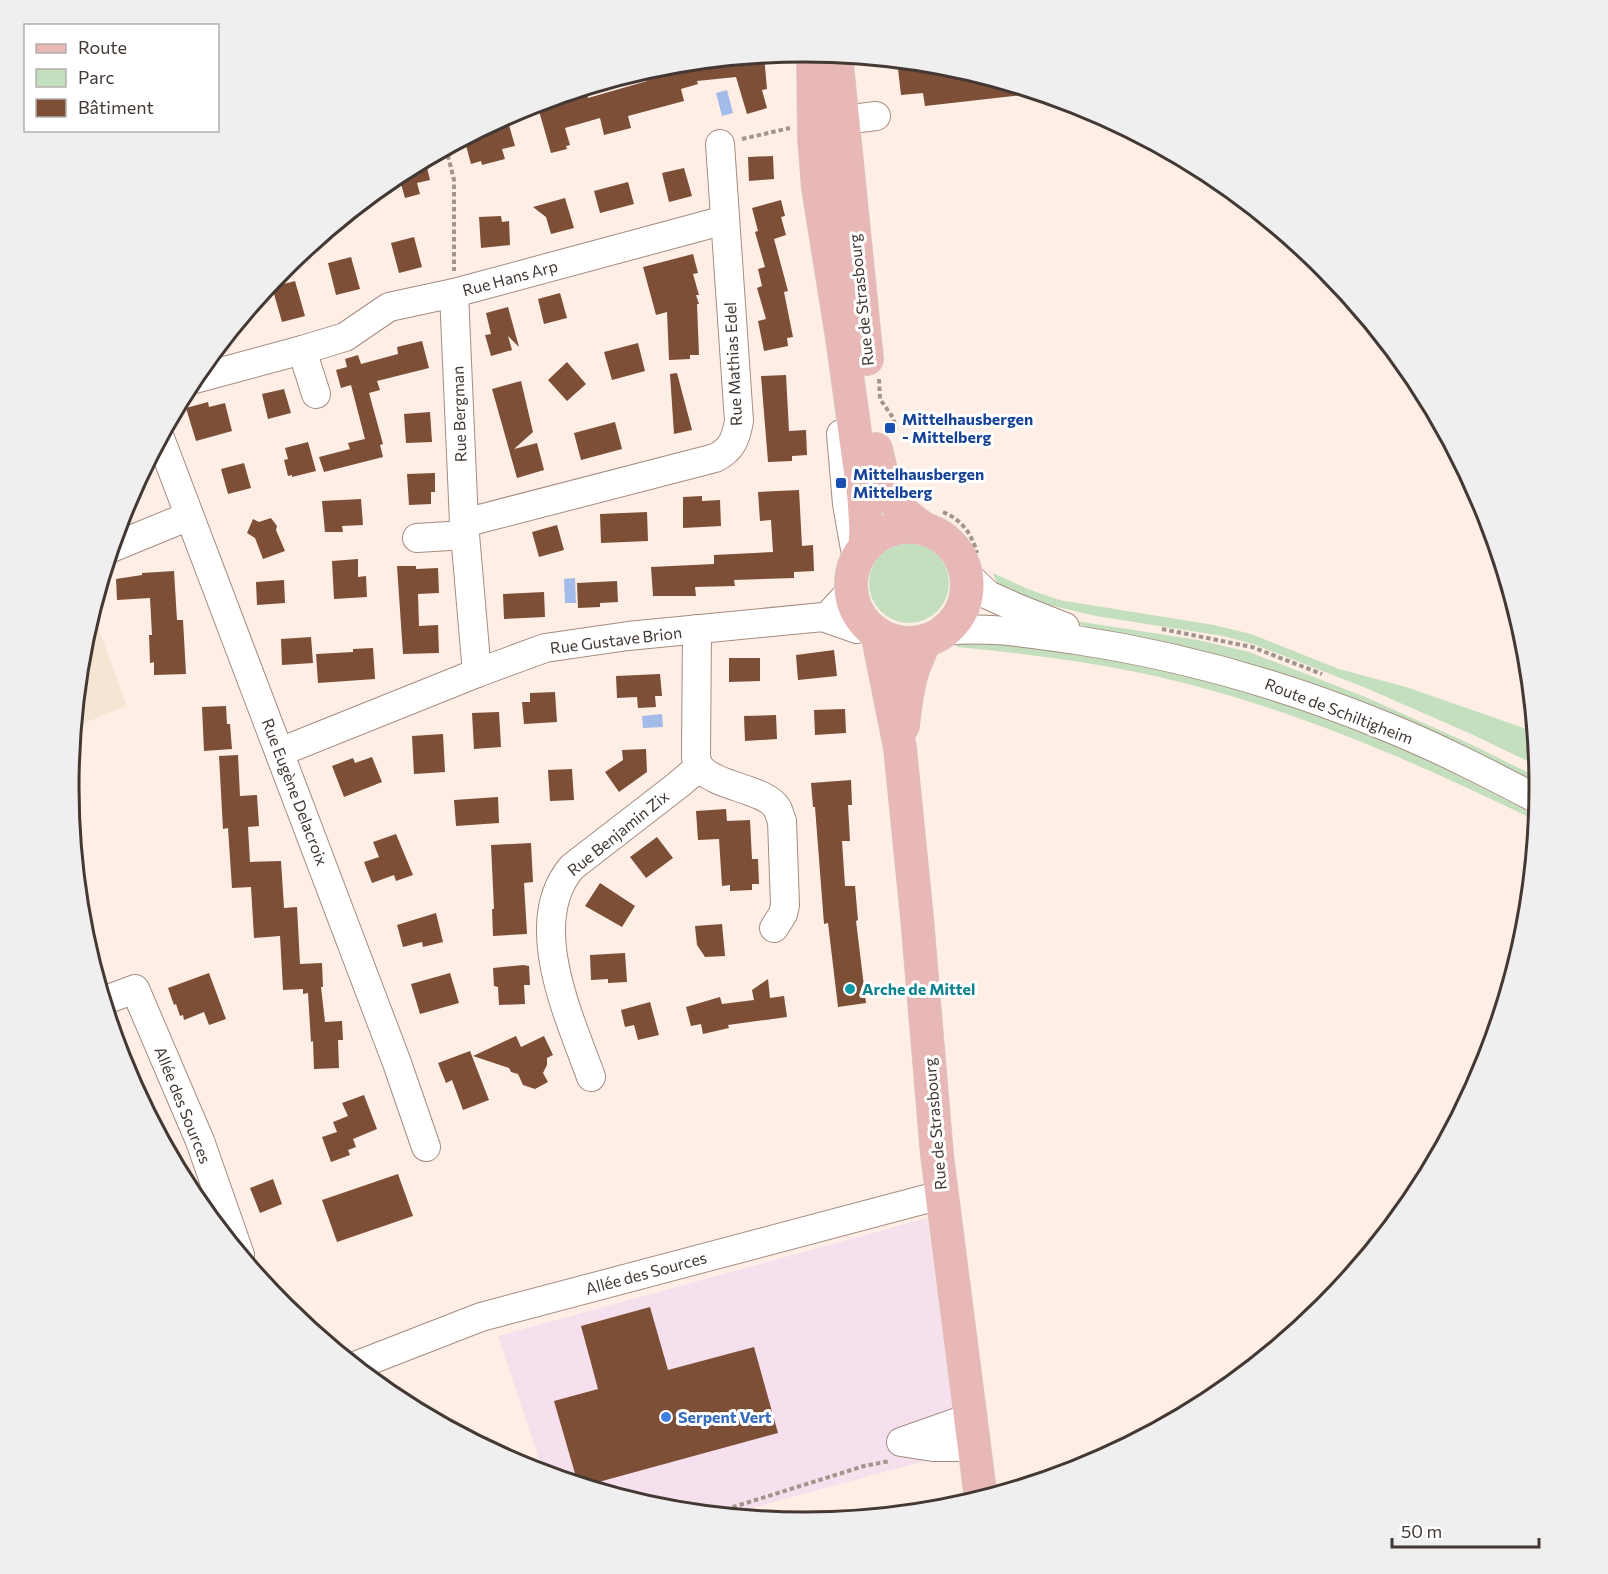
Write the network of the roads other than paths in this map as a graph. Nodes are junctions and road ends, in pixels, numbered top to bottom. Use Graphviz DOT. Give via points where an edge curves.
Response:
graph roads {
  1 [pos="818,62"];
  2 [pos="823,62"];
  3 [pos="803,116"];
  4 [pos="876,117"];
  5 [pos="843,120"];
  6 [pos="720,144"];
  7 [pos="725,220"];
  8 [pos="454,293"];
  9 [pos="302,350"];
  10 [pos="207,376"];
  11 [pos="316,394"];
  12 [pos="163,447"];
  13 [pos="189,516"];
  14 [pos="930,519"];
  15 [pos="464,529"];
  16 [pos="417,538"];
  17 [pos="121,544"];
  18 [pos="857,566"];
  19 [pos="972,566"];
  20 [pos="827,617"];
  21 [pos="872,628"];
  22 [pos="697,629"];
  23 [pos="934,636"];
  24 [pos="1129,648"];
  25 [pos="477,673"];
  26 [pos="900,748"];
  27 [pos="280,752"];
  28 [pos="699,767"];
  29 [pos="1530,795"];
  30 [pos="774,928"];
  31 [pos="110,998"];
  32 [pos="591,1077"];
  33 [pos="426,1147"];
  34 [pos="941,1195"];
  35 [pos="233,1235"];
  36 [pos="362,1363"];
  37 [pos="980,1491"];
  1 -- 3 [label="main road, Rue de Strasbourg"];
  2 -- 5 [label="main road, Rue de Strasbourg"];
  3 -- 5 [label="main road"];
  3 -- 18 [label="main road, Rue de Strasbourg" via="818,188 864,497 866,531"];
  4 -- 5 [label="street"];
  5 -- 14 [label="main road, Rue de Strasbourg" via="878,462 886,491 906,515"];
  6 -- 7 [label="street, Rue Mathias Edel"];
  7 -- 8 [label="street, Rue Hans Arp"];
  7 -- 15 [label="street, Rue Mathias Edel" via="739,421 729,449 715,458"];
  8 -- 9 [label="street, Rue Hans Arp" via="389,307 345,337"];
  8 -- 15 [label="street, Rue Bergman"];
  9 -- 10 [label="street, Rue Hans Arp"];
  9 -- 11 [label="street"];
  12 -- 13 [label="street, Rue Eugène Delacroix"];
  13 -- 17 [label="street"];
  13 -- 27 [label="street, Rue Eugène Delacroix"];
  14 -- 18 [label="main road" via="877,537"];
  14 -- 19 [label="main road" via="938,535"];
  15 -- 16 [label="street"];
  15 -- 25 [label="street, Rue Bergman"];
  18 -- 20 [label="street"];
  18 -- 21 [label="main road" via="856,608"];
  19 -- 23 [label="main road" via="956,620"];
  19 -- 24 [label="street, Route de Schiltigheim" via="988,595"];
  20 -- 21 [label="street, Rue Gustave Brion" via="857,629"];
  20 -- 22 [label="street, Rue Gustave Brion"];
  21 -- 23 [label="main road" via="892,640 908,643"];
  21 -- 26 [label="main road, Rue de Strasbourg"];
  22 -- 25 [label="street, Rue Gustave Brion" via="545,648"];
  22 -- 28 [label="street"];
  23 -- 24 [label="street, Route de Schiltigheim" via="974,628 995,629"];
  23 -- 26 [label="main road, Rue de Strasbourg" via="912,671"];
  24 -- 29 [label="street, Route de Schiltigheim" via="1204,665 1340,709 1436,748"];
  25 -- 27 [label="street, Rue Gustave Brion"];
  26 -- 34 [label="main road, Rue de Strasbourg"];
  27 -- 33 [label="street, Rue Eugène Delacroix"];
  28 -- 30 [label="street" via="712,778 768,799 777,808 782,821 785,905"];
  28 -- 32 [label="street, Rue Benjamin Zix" via="572,867 559,884 553,909 555,971"];
  31 -- 35 [label="street, Allée des Sources" via="135,989 200,1141"];
  34 -- 36 [label="street, Allée des Sources" via="481,1317"];
  34 -- 37 [label="main road, Rue de Strasbourg"];
}
